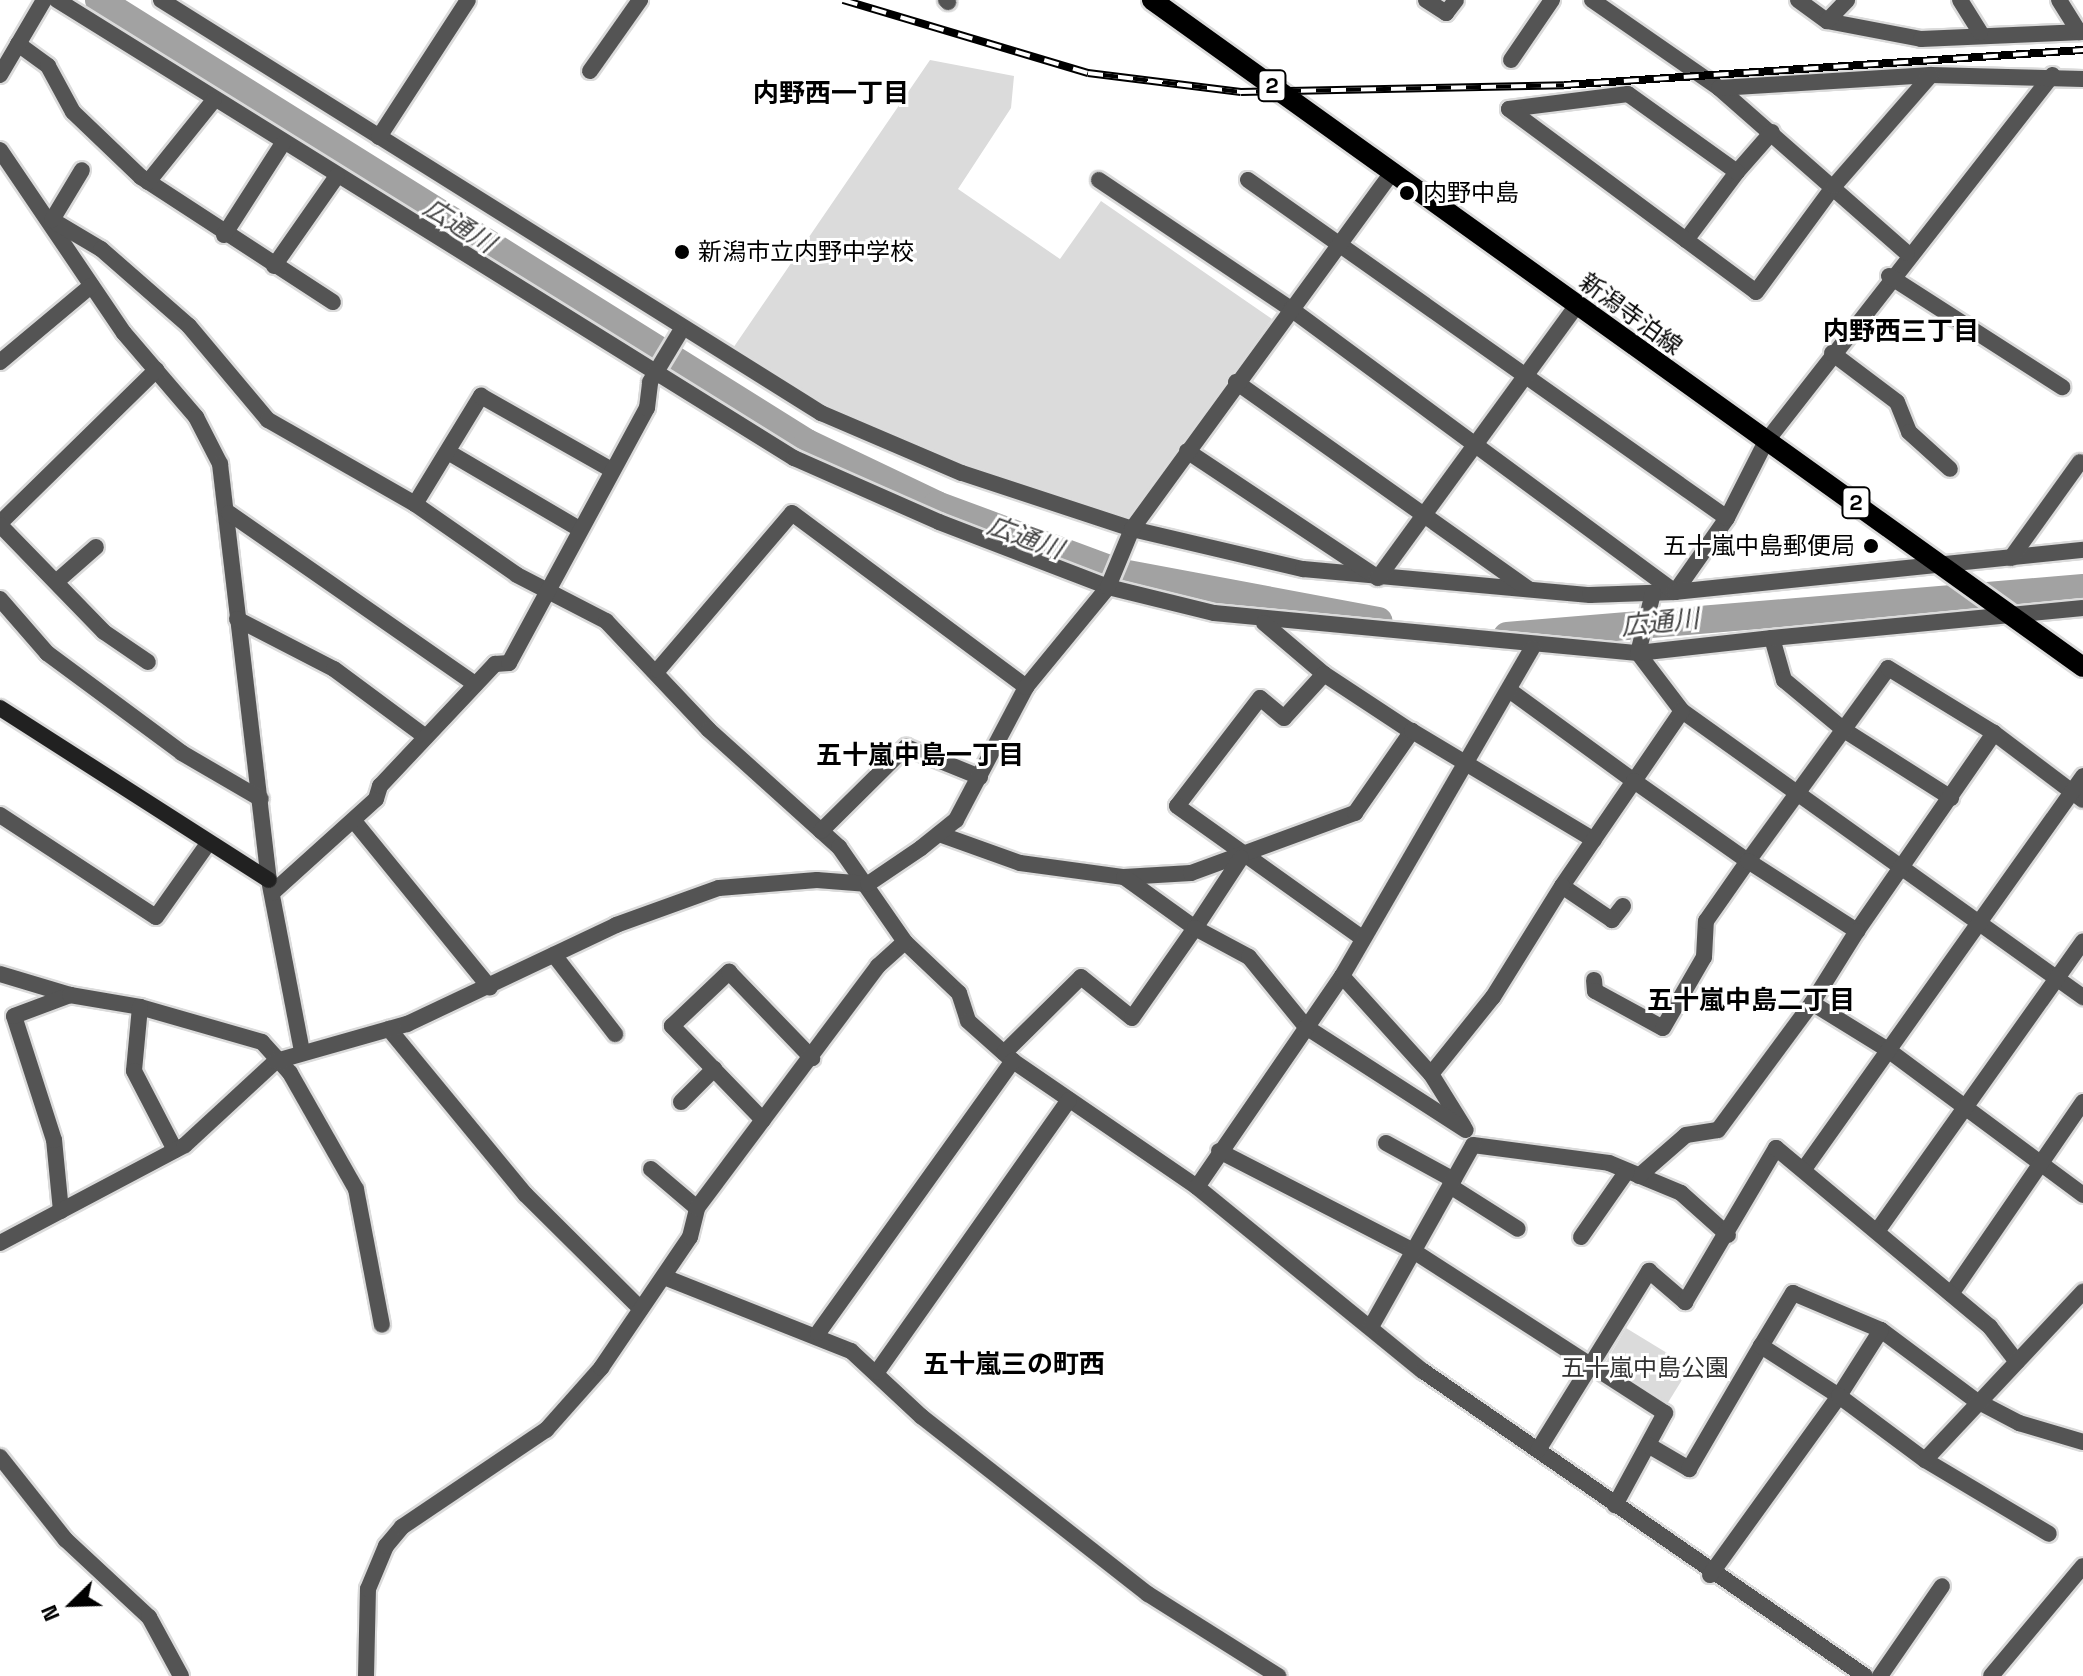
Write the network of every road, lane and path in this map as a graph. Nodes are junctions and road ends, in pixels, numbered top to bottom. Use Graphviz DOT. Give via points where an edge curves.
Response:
graph roads {
  1 [pos="44,0"];
  2 [pos="57,0"];
  3 [pos="161,0"];
  4 [pos="468,0"];
  5 [pos="640,0"];
  6 [pos="1152,0"];
  7 [pos="1426,0"];
  8 [pos="1456,0"];
  9 [pos="1552,0"];
  10 [pos="1592,0"];
  11 [pos="1798,0"];
  12 [pos="1847,0"];
  13 [pos="1960,0"];
  14 [pos="2059,0"];
  15 [pos="1827,21"];
  16 [pos="1980,32"];
  17 [pos="2081,32"];
  18 [pos="18,44"];
  19 [pos="1511,60"];
  20 [pos="590,71"];
  21 [pos="0,75"];
  22 [pos="1931,75"];
  23 [pos="2052,75"];
  24 [pos="2083,79"];
  25 [pos="1719,88"];
  26 [pos="214,100"];
  27 [pos="1772,132"];
  28 [pos="379,137"];
  29 [pos="283,143"];
  30 [pos="0,150"];
  31 [pos="82,170"];
  32 [pos="1737,172"];
  33 [pos="1390,175"];
  34 [pos="337,176"];
  35 [pos="1099,180"];
  36 [pos="1248,180"];
  37 [pos="148,182"];
  38 [pos="1834,186"];
  39 [pos="52,220"];
  40 [pos="224,235"];
  41 [pos="1686,240"];
  42 [pos="1338,246"];
  43 [pos="1907,253"];
  44 [pos="274,266"];
  45 [pos="1889,276"];
  46 [pos="91,286"];
  47 [pos="333,302"];
  48 [pos="1576,306"];
  49 [pos="1291,309"];
  50 [pos="679,334"];
  51 [pos="1832,353"];
  52 [pos="0,362"];
  53 [pos="156,370"];
  54 [pos="655,373"];
  55 [pos="1525,375"];
  56 [pos="1236,382"];
  57 [pos="2062,387"];
  58 [pos="1475,443"];
  59 [pos="1765,443"];
  60 [pos="1187,451"];
  61 [pos="448,452"];
  62 [pos="2080,462"];
  63 [pos="1950,469"];
  64 [pos="612,470"];
  65 [pos="415,504"];
  66 [pos="229,513"];
  67 [pos="1423,514"];
  68 [pos="1727,518"];
  69 [pos="0,524"];
  70 [pos="579,529"];
  71 [pos="1131,531"];
  72 [pos="96,547"];
  73 [pos="2083,550"];
  74 [pos="2011,558"];
  75 [pos="1949,569"];
  76 [pos="1378,578"];
  77 [pos="56,582"];
  78 [pos="1110,582"];
  79 [pos="548,590"];
  80 [pos="1531,591"];
  81 [pos="1675,592"];
  82 [pos="1653,594"];
  83 [pos="0,599"];
  84 [pos="2083,608"];
  85 [pos="2010,614"];
  86 [pos="237,619"];
  87 [pos="1263,622"];
  88 [pos="1772,638"];
  89 [pos="1532,648"];
  90 [pos="1638,652"];
  91 [pos="148,662"];
  92 [pos="2083,667"];
  93 [pos="658,670"];
  94 [pos="1324,674"];
  95 [pos="475,684"];
  96 [pos="1026,687"];
  97 [pos="1509,690"];
  98 [pos="0,708"];
  99 [pos="1682,711"];
  100 [pos="1844,730"];
  101 [pos="1412,732"];
  102 [pos="1994,733"];
  103 [pos="426,737"];
  104 [pos="1470,766"];
  105 [pos="2083,776"];
  106 [pos="980,777"];
  107 [pos="1634,781"];
  108 [pos="1800,791"];
  109 [pos="2077,796"];
  110 [pos="1951,798"];
  111 [pos="261,799"];
  112 [pos="0,815"];
  113 [pos="354,821"];
  114 [pos="821,831"];
  115 [pos="939,834"];
  116 [pos="1594,840"];
  117 [pos="207,845"];
  118 [pos="1241,858"];
  119 [pos="1748,861"];
  120 [pos="1903,872"];
  121 [pos="1124,877"];
  122 [pos="868,884"];
  123 [pos="1562,886"];
  124 [pos="270,887"];
  125 [pos="1623,906"];
  126 [pos="1980,924"];
  127 [pos="1195,928"];
  128 [pos="1857,931"];
  129 [pos="1362,938"];
  130 [pos="905,942"];
  131 [pos="2083,942"];
  132 [pos="554,955"];
  133 [pos="0,974"];
  134 [pos="1342,976"];
  135 [pos="2057,978"];
  136 [pos="1594,980"];
  137 [pos="490,988"];
  138 [pos="70,995"];
  139 [pos="2083,997"];
  140 [pos="1812,1003"];
  141 [pos="140,1007"];
  142 [pos="1306,1027"];
  143 [pos="389,1029"];
  144 [pos="615,1034"];
  145 [pos="1888,1050"];
  146 [pos="302,1051"];
  147 [pos="1009,1057"];
  148 [pos="812,1058"];
  149 [pos="276,1061"];
  150 [pos="714,1069"];
  151 [pos="1431,1074"];
  152 [pos="1069,1100"];
  153 [pos="681,1102"];
  154 [pos="2083,1102"];
  155 [pos="1967,1109"];
  156 [pos="763,1120"];
  157 [pos="1469,1138"];
  158 [pos="1386,1143"];
  159 [pos="175,1150"];
  160 [pos="1219,1151"];
  161 [pos="2041,1164"];
  162 [pos="651,1169"];
  163 [pos="1804,1169"];
  164 [pos="1633,1173"];
  165 [pos="1452,1183"];
  166 [pos="1197,1187"];
  167 [pos="2083,1195"];
  168 [pos="697,1208"];
  169 [pos="61,1211"];
  170 [pos="1518,1229"];
  171 [pos="1878,1230"];
  172 [pos="1728,1235"];
  173 [pos="1581,1237"];
  174 [pos="0,1243"];
  175 [pos="1412,1250"];
  176 [pos="664,1277"];
  177 [pos="1951,1294"];
  178 [pos="2082,1295"];
  179 [pos="641,1309"];
  180 [pos="382,1325"];
  181 [pos="1372,1325"];
  182 [pos="1881,1330"];
  183 [pos="818,1333"];
  184 [pos="1761,1346"];
  185 [pos="2017,1362"];
  186 [pos="1593,1369"];
  187 [pos="877,1372"];
  188 [pos="1839,1396"];
  189 [pos="1975,1400"];
  190 [pos="2083,1442"];
  191 [pos="1648,1445"];
  192 [pos="1538,1450"];
  193 [pos="0,1457"];
  194 [pos="1925,1460"];
  195 [pos="1615,1505"];
  196 [pos="2049,1534"];
  197 [pos="2083,1566"];
  198 [pos="1710,1575"];
  199 [pos="1942,1586"];
  200 [pos="181,1676"];
  201 [pos="366,1676"];
  202 [pos="1278,1676"];
  203 [pos="1865,1676"];
  204 [pos="1880,1676"];
  205 [pos="1991,1676"];
  1 -- 18 [label="street"];
  2 -- 26 [label="street"];
  3 -- 28 [label="street"];
  4 -- 28 [label="street"];
  5 -- 20 [label="street"];
  6 -- 33 [label="main road, 新潟寺泊線 / 2"];
  7 -- 8 [label="street" via="1446,13"];
  9 -- 19 [label="street"];
  10 -- 25 [label="street"];
  11 -- 15 [label="street"];
  12 -- 15 [label="street"];
  13 -- 16 [label="street"];
  14 -- 17 [label="street"];
  15 -- 16 [label="street" via="1921,39"];
  16 -- 17 [label="street"];
  18 -- 21 [label="street"];
  18 -- 37 [label="street" via="48,66 73,112"];
  22 -- 23 [label="street"];
  22 -- 25 [label="street"];
  22 -- 38 [label="street"];
  23 -- 24 [label="street"];
  23 -- 43 [label="street"];
  25 -- 27 [label="street"];
  26 -- 29 [label="street"];
  26 -- 37 [label="street"];
  27 -- 32 [label="street"];
  27 -- 38 [label="street"];
  28 -- 71 [label="street" via="821,413 962,473"];
  29 -- 34 [label="street"];
  29 -- 40 [label="street"];
  30 -- 39 [label="street"];
  31 -- 39 [label="street"];
  32 -- 41 [label="street"];
  32 -- 41 [label="street" via="1628,94 1509,109"];
  33 -- 42 [label="street"];
  33 -- 48 [label="main road, 新潟寺泊線 / 2"];
  34 -- 44 [label="street"];
  34 -- 54 [label="street"];
  35 -- 49 [label="street"];
  36 -- 42 [label="street"];
  37 -- 40 [label="street"];
  38 -- 41 [label="street" via="1756,292"];
  38 -- 43 [label="street"];
  39 -- 46 [label="street"];
  39 -- 65 [label="street" via="101,249 189,326 268,420"];
  40 -- 44 [label="street"];
  42 -- 49 [label="street"];
  42 -- 55 [label="street"];
  43 -- 45 [label="street"];
  44 -- 47 [label="street"];
  45 -- 51 [label="street"];
  45 -- 57 [label="street"];
  46 -- 52 [label="street"];
  46 -- 53 [label="street"];
  48 -- 55 [label="street"];
  48 -- 59 [label="main road, 新潟寺泊線 / 2"];
  49 -- 56 [label="street"];
  49 -- 58 [label="street"];
  50 -- 54 [label="street"];
  51 -- 59 [label="street"];
  51 -- 63 [label="street" via="1897,402 1909,432"];
  53 -- 66 [label="street" via="196,417 220,464"];
  53 -- 69 [label="street"];
  54 -- 64 [label="street" via="647,408"];
  54 -- 78 [label="street" via="794,458"];
  55 -- 58 [label="street"];
  55 -- 68 [label="street"];
  56 -- 60 [label="street"];
  56 -- 67 [label="street"];
  58 -- 67 [label="street"];
  58 -- 81 [label="street"];
  59 -- 68 [label="street"];
  59 -- 75 [label="main road, 新潟寺泊線 / 2"];
  60 -- 71 [label="street"];
  60 -- 76 [label="street"];
  61 -- 64 [label="street" via="481,396"];
  61 -- 65 [label="street"];
  61 -- 70 [label="street"];
  62 -- 74 [label="street"];
  64 -- 70 [label="street"];
  65 -- 79 [label="street"];
  66 -- 86 [label="street"];
  66 -- 95 [label="street"];
  67 -- 76 [label="street"];
  67 -- 80 [label="street"];
  68 -- 81 [label="street"];
  69 -- 77 [label="street"];
  70 -- 79 [label="street"];
  71 -- 76 [label="street" via="1303,569"];
  71 -- 78 [label="street"];
  72 -- 77 [label="street"];
  73 -- 74 [label="street"];
  74 -- 75 [label="street"];
  75 -- 81 [label="street"];
  75 -- 85 [label="main road, 新潟寺泊線 / 2"];
  76 -- 80 [label="street"];
  77 -- 91 [label="street" via="104,632"];
  78 -- 87 [label="street"];
  78 -- 96 [label="street"];
  79 -- 93 [label="street" via="606,621"];
  79 -- 95 [label="street" via="509,663 495,664"];
  80 -- 82 [label="street"];
  81 -- 82 [label="street"];
  82 -- 90 [label="street"];
  83 -- 111 [label="street" via="47,653 182,753"];
  84 -- 85 [label="street"];
  85 -- 88 [label="street"];
  85 -- 92 [label="main road, 新潟寺泊線 / 2"];
  86 -- 103 [label="street" via="334,669"];
  86 -- 111 [label="street"];
  87 -- 89 [label="street"];
  87 -- 94 [label="street"];
  88 -- 90 [label="street"];
  88 -- 100 [label="street" via="1784,680"];
  89 -- 90 [label="street"];
  89 -- 97 [label="street"];
  90 -- 99 [label="street"];
  93 -- 96 [label="street" via="792,513"];
  93 -- 114 [label="street" via="709,730"];
  94 -- 101 [label="street"];
  94 -- 118 [label="street" via="1284,718 1260,698 1177,806"];
  95 -- 103 [label="street"];
  96 -- 106 [label="street"];
  97 -- 104 [label="street"];
  97 -- 107 [label="street"];
  98 -- 117 [label="street"];
  99 -- 107 [label="street"];
  99 -- 108 [label="street"];
  100 -- 102 [label="street" via="1888,668"];
  100 -- 108 [label="street"];
  100 -- 110 [label="street"];
  101 -- 104 [label="street"];
  101 -- 118 [label="street" via="1355,813"];
  102 -- 109 [label="street"];
  102 -- 110 [label="street"];
  103 -- 113 [label="street"];
  104 -- 116 [label="street"];
  104 -- 129 [label="street"];
  105 -- 109 [label="street"];
  106 -- 114 [label="street" via="906,747"];
  106 -- 115 [label="street" via="956,820"];
  107 -- 116 [label="street"];
  107 -- 119 [label="street"];
  108 -- 119 [label="street"];
  108 -- 120 [label="street"];
  109 -- 126 [label="street"];
  110 -- 120 [label="street"];
  111 -- 124 [label="street"];
  112 -- 117 [label="street" via="156,917"];
  113 -- 124 [label="street"];
  113 -- 137 [label="street"];
  114 -- 122 [label="street"];
  115 -- 121 [label="street" via="1020,863"];
  115 -- 122 [label="street"];
  116 -- 123 [label="street"];
  117 -- 124 [label="street"];
  118 -- 121 [label="street" via="1161,879"];
  118 -- 127 [label="street"];
  118 -- 129 [label="street"];
  119 -- 128 [label="street"];
  119 -- 136 [label="street" via="1706,921 1704,957 1663,1028 1595,991"];
  120 -- 126 [label="street"];
  120 -- 128 [label="street"];
  121 -- 127 [label="street"];
  122 -- 130 [label="street"];
  122 -- 132 [label="street" via="817,880 719,888"];
  123 -- 125 [label="street" via="1609,927"];
  123 -- 151 [label="street" via="1493,997"];
  124 -- 146 [label="street"];
  126 -- 135 [label="street"];
  126 -- 145 [label="street"];
  127 -- 142 [label="street" via="1249,957"];
  127 -- 147 [label="street" via="1132,1018 1081,977"];
  128 -- 140 [label="street"];
  129 -- 134 [label="street"];
  130 -- 147 [label="street" via="959,993 968,1021"];
  130 -- 148 [label="street" via="878,966"];
  131 -- 135 [label="street"];
  132 -- 137 [label="street"];
  132 -- 144 [label="street"];
  133 -- 138 [label="street"];
  134 -- 142 [label="street"];
  134 -- 151 [label="street"];
  135 -- 139 [label="street"];
  135 -- 155 [label="street"];
  137 -- 143 [label="street"];
  138 -- 141 [label="street"];
  138 -- 169 [label="street" via="14,1016 54,1140"];
  140 -- 145 [label="street"];
  140 -- 164 [label="street" via="1718,1130 1686,1135"];
  141 -- 149 [label="street" via="262,1042"];
  141 -- 159 [label="street" via="134,1071"];
  142 -- 157 [label="street"];
  142 -- 160 [label="street"];
  143 -- 146 [label="street"];
  143 -- 179 [label="street" via="525,1194"];
  145 -- 155 [label="street"];
  145 -- 163 [label="street"];
  146 -- 149 [label="street"];
  147 -- 152 [label="street"];
  147 -- 183 [label="street"];
  148 -- 150 [label="street" via="729,972 672,1026"];
  148 -- 156 [label="street"];
  149 -- 159 [label="street"];
  149 -- 180 [label="street" via="325,1128 356,1189"];
  150 -- 153 [label="street"];
  150 -- 156 [label="street"];
  151 -- 157 [label="street"];
  152 -- 166 [label="street"];
  152 -- 187 [label="street"];
  154 -- 161 [label="street"];
  155 -- 161 [label="street"];
  155 -- 171 [label="street"];
  156 -- 168 [label="street"];
  157 -- 164 [label="street" via="1560,1151"];
  157 -- 165 [label="street"];
  158 -- 165 [label="street"];
  159 -- 169 [label="street"];
  160 -- 166 [label="street"];
  160 -- 175 [label="street"];
  161 -- 167 [label="street"];
  161 -- 177 [label="street"];
  162 -- 168 [label="street"];
  163 -- 171 [label="street"];
  163 -- 172 [label="street" via="1776,1148"];
  164 -- 172 [label="street" via="1681,1193"];
  164 -- 173 [label="street"];
  165 -- 170 [label="street"];
  165 -- 175 [label="street"];
  166 -- 181 [label="street"];
  168 -- 176 [label="street" via="690,1237"];
  169 -- 174 [label="street"];
  171 -- 177 [label="street"];
  172 -- 186 [label="street" via="1685,1302 1649,1271"];
  175 -- 181 [label="street"];
  175 -- 186 [label="street"];
  176 -- 179 [label="street"];
  176 -- 183 [label="street"];
  177 -- 185 [label="street"];
  178 -- 185 [label="street"];
  179 -- 201 [label="street" via="546,1430 402,1527 386,1546 368,1589"];
  181 -- 192 [label="street" via="1423,1371"];
  182 -- 184 [label="street" via="1793,1293"];
  182 -- 188 [label="street"];
  182 -- 189 [label="street"];
  183 -- 187 [label="street"];
  184 -- 188 [label="street"];
  184 -- 191 [label="street" via="1689,1469"];
  185 -- 189 [label="street"];
  186 -- 191 [label="street" via="1665,1413"];
  186 -- 192 [label="street"];
  187 -- 202 [label="street" via="922,1417 1148,1594"];
  188 -- 194 [label="street"];
  188 -- 198 [label="street"];
  189 -- 190 [label="street" via="2019,1423"];
  189 -- 194 [label="street"];
  191 -- 195 [label="street"];
  192 -- 195 [label="street"];
  193 -- 200 [label="street" via="65,1539 149,1617"];
  194 -- 196 [label="street"];
  195 -- 198 [label="street"];
  197 -- 205 [label="street"];
  198 -- 203 [label="street"];
  199 -- 204 [label="street"];
}
